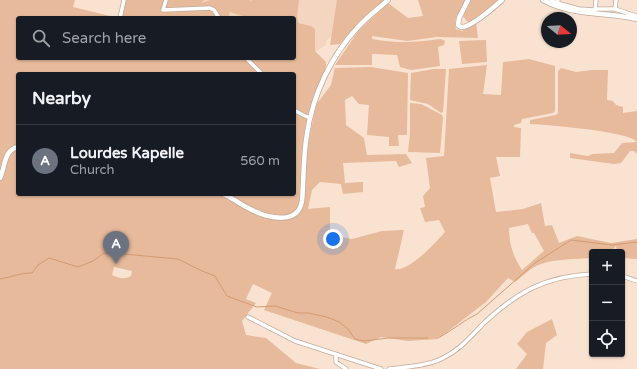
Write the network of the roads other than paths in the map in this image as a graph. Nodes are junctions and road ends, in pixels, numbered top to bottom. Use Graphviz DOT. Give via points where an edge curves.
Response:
graph roads {
  1 [pos="124,0"];
  2 [pos="166,0"];
  3 [pos="388,0"];
  4 [pos="468,0"];
  5 [pos="502,0"];
  6 [pos="547,0"];
  7 [pos="596,0"];
  8 [pos="558,1"];
  9 [pos="617,1"];
  10 [pos="615,9"];
  11 [pos="595,11"];
  12 [pos="120,16"];
  13 [pos="218,16"];
  14 [pos="636,17"];
  15 [pos="248,60"];
  16 [pos="260,72"];
  17 [pos="296,111"];
  18 [pos="310,118"];
  19 [pos="16,147"];
  20 [pos="0,178"];
  21 [pos="227,196"];
  22 [pos="589,274"];
  23 [pos="625,277"];
  24 [pos="637,281"];
  25 [pos="248,316"];
  26 [pos="336,356"];
  27 [pos="346,369"];
  28 [pos="381,369"];
  29 [pos="389,369"];
  1 -- 12 [label="street"];
  2 -- 13 [label="street" via="163,10 210,8"];
  3 -- 18 [label="main road" via="357,28 344,44 328,70"];
  4 -- 5 [label="main road" via="459,18 458,25 462,28 472,24"];
  6 -- 8 [label="street"];
  6 -- 11 [label="main road" via="578,12"];
  7 -- 11 [label="street"];
  8 -- 11 [label="street"];
  9 -- 10 [label="street"];
  10 -- 11 [label="street"];
  10 -- 14 [label="street"];
  11 -- 14 [label="main road"];
  15 -- 16 [label="street"];
  17 -- 18 [label="street"];
  18 -- 21 [label="main road" via="302,206 296,214 286,218 260,213"];
  19 -- 20 [label="main road" via="9,152"];
  22 -- 29 [label="street" via="541,283 523,292 505,304 462,346 439,360"];
  23 -- 24 [label="street"];
  25 -- 26 [label="street" via="295,341"];
  26 -- 27 [label="street" via="336,362"];
  26 -- 28 [label="street"];
}
